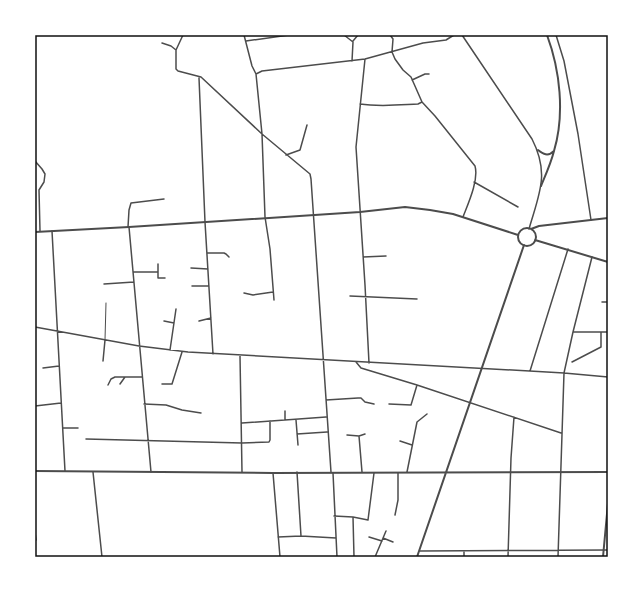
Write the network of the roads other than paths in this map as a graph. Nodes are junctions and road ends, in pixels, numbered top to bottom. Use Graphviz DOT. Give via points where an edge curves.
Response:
graph roads {
  1 [pos="183,35"];
  2 [pos="244,35"];
  3 [pos="289,35"];
  4 [pos="344,35"];
  5 [pos="359,35"];
  6 [pos="370,35"];
  7 [pos="390,35"];
  8 [pos="454,35"];
  9 [pos="462,35"];
  10 [pos="547,35"];
  11 [pos="556,35"];
  12 [pos="246,41"];
  13 [pos="353,42"];
  14 [pos="162,43"];
  15 [pos="176,50"];
  16 [pos="392,52"];
  17 [pos="364,59"];
  18 [pos="352,61"];
  19 [pos="256,74"];
  20 [pos="429,74"];
  21 [pos="199,78"];
  22 [pos="412,80"];
  23 [pos="422,102"];
  24 [pos="360,104"];
  25 [pos="307,125"];
  26 [pos="262,134"];
  27 [pos="538,150"];
  28 [pos="555,150"];
  29 [pos="286,154"];
  30 [pos="35,161"];
  31 [pos="474,182"];
  32 [pos="541,186"];
  33 [pos="164,199"];
  34 [pos="518,207"];
  35 [pos="360,212"];
  36 [pos="314,214"];
  37 [pos="463,217"];
  38 [pos="266,218"];
  39 [pos="608,218"];
  40 [pos="592,220"];
  41 [pos="205,222"];
  42 [pos="129,227"];
  43 [pos="530,229"];
  44 [pos="52,230"];
  45 [pos="40,231"];
  46 [pos="35,232"];
  47 [pos="518,235"];
  48 [pos="535,240"];
  49 [pos="524,245"];
  50 [pos="568,249"];
  51 [pos="207,253"];
  52 [pos="386,256"];
  53 [pos="229,257"];
  54 [pos="363,257"];
  55 [pos="592,257"];
  56 [pos="608,262"];
  57 [pos="158,264"];
  58 [pos="191,268"];
  59 [pos="208,269"];
  60 [pos="133,272"];
  61 [pos="158,272"];
  62 [pos="165,278"];
  63 [pos="134,282"];
  64 [pos="104,284"];
  65 [pos="192,286"];
  66 [pos="209,286"];
  67 [pos="273,292"];
  68 [pos="244,293"];
  69 [pos="350,296"];
  70 [pos="366,296"];
  71 [pos="417,299"];
  72 [pos="274,300"];
  73 [pos="602,302"];
  74 [pos="608,302"];
  75 [pos="106,303"];
  76 [pos="176,309"];
  77 [pos="211,318"];
  78 [pos="164,321"];
  79 [pos="199,321"];
  80 [pos="174,323"];
  81 [pos="35,327"];
  82 [pos="57,332"];
  83 [pos="573,332"];
  84 [pos="601,332"];
  85 [pos="608,332"];
  86 [pos="105,340"];
  87 [pos="139,346"];
  88 [pos="170,350"];
  89 [pos="182,352"];
  90 [pos="213,354"];
  91 [pos="240,356"];
  92 [pos="324,360"];
  93 [pos="103,361"];
  94 [pos="356,362"];
  95 [pos="572,362"];
  96 [pos="369,363"];
  97 [pos="59,366"];
  98 [pos="43,368"];
  99 [pos="481,369"];
  100 [pos="530,372"];
  101 [pos="564,373"];
  102 [pos="125,377"];
  103 [pos="142,377"];
  104 [pos="608,377"];
  105 [pos="108,384"];
  106 [pos="120,384"];
  107 [pos="162,384"];
  108 [pos="417,385"];
  109 [pos="326,400"];
  110 [pos="470,402"];
  111 [pos="61,404"];
  112 [pos="144,404"];
  113 [pos="374,404"];
  114 [pos="389,404"];
  115 [pos="35,406"];
  116 [pos="285,410"];
  117 [pos="201,413"];
  118 [pos="427,414"];
  119 [pos="326,417"];
  120 [pos="514,418"];
  121 [pos="285,420"];
  122 [pos="296,420"];
  123 [pos="270,421"];
  124 [pos="242,423"];
  125 [pos="63,428"];
  126 [pos="78,428"];
  127 [pos="327,432"];
  128 [pos="562,433"];
  129 [pos="297,434"];
  130 [pos="365,434"];
  131 [pos="347,435"];
  132 [pos="359,436"];
  133 [pos="86,439"];
  134 [pos="148,440"];
  135 [pos="400,441"];
  136 [pos="242,442"];
  137 [pos="298,445"];
  138 [pos="412,445"];
  139 [pos="35,471"];
  140 [pos="65,471"];
  141 [pos="93,472"];
  142 [pos="151,472"];
  143 [pos="242,472"];
  144 [pos="297,472"];
  145 [pos="332,472"];
  146 [pos="362,472"];
  147 [pos="560,472"];
  148 [pos="608,472"];
  149 [pos="273,473"];
  150 [pos="374,473"];
  151 [pos="398,473"];
  152 [pos="407,473"];
  153 [pos="446,473"];
  154 [pos="510,473"];
  155 [pos="608,503"];
  156 [pos="395,515"];
  157 [pos="334,516"];
  158 [pos="353,517"];
  159 [pos="386,531"];
  160 [pos="608,531"];
  161 [pos="35,532"];
  162 [pos="605,534"];
  163 [pos="301,536"];
  164 [pos="278,537"];
  165 [pos="368,537"];
  166 [pos="336,538"];
  167 [pos="383,538"];
  168 [pos="36,540"];
  169 [pos="382,541"];
  170 [pos="393,542"];
  171 [pos="558,550"];
  172 [pos="604,550"];
  173 [pos="608,550"];
  174 [pos="419,551"];
  175 [pos="464,551"];
  176 [pos="508,551"];
  177 [pos="102,557"];
  178 [pos="280,557"];
  179 [pos="337,557"];
  180 [pos="354,557"];
  181 [pos="375,557"];
  182 [pos="417,557"];
  183 [pos="464,557"];
  184 [pos="508,557"];
  185 [pos="558,557"];
  186 [pos="603,557"];
  1 -- 15 [label="street"];
  2 -- 12 [label="street"];
  3 -- 12 [label="street"];
  4 -- 13 [label="street"];
  5 -- 6 [label="street"];
  5 -- 13 [label="street"];
  7 -- 16 [label="street" via="393,39"];
  8 -- 16 [label="street" via="446,40 423,43"];
  9 -- 27 [label="street"];
  10 -- 28 [label="street" via="558,81 559,118"];
  11 -- 40 [label="street" via="566,68"];
  12 -- 19 [label="street"];
  13 -- 18 [label="street"];
  14 -- 15 [label="street"];
  15 -- 21 [label="street" via="178,71"];
  16 -- 17 [label="street"];
  16 -- 22 [label="street" via="402,70"];
  17 -- 18 [label="street"];
  17 -- 24 [label="street"];
  18 -- 19 [label="street" via="262,71"];
  19 -- 26 [label="street"];
  20 -- 22 [label="street"];
  21 -- 26 [label="street"];
  21 -- 41 [label="street"];
  22 -- 23 [label="street"];
  23 -- 24 [label="street"];
  23 -- 31 [label="street" via="475,166 477,172"];
  24 -- 35 [label="street" via="356,147"];
  25 -- 29 [label="street" via="300,150"];
  26 -- 29 [label="street"];
  26 -- 38 [label="street"];
  27 -- 28 [label="street" via="547,155"];
  27 -- 32 [label="street" via="542,170"];
  28 -- 32 [label="street"];
  29 -- 36 [label="street" via="310,174"];
  30 -- 45 [label="street" via="45,174 39,190"];
  31 -- 34 [label="street"];
  31 -- 37 [label="street"];
  32 -- 43 [label="street"];
  33 -- 42 [label="street" via="131,203"];
  35 -- 36 [label="street"];
  35 -- 37 [label="street" via="405,208"];
  35 -- 54 [label="street"];
  36 -- 38 [label="street"];
  36 -- 92 [label="street"];
  37 -- 47 [label="street"];
  38 -- 41 [label="street"];
  38 -- 67 [label="street"];
  39 -- 40 [label="street"];
  40 -- 43 [label="street"];
  41 -- 42 [label="street"];
  41 -- 51 [label="street"];
  42 -- 44 [label="street"];
  42 -- 60 [label="street"];
  43 -- 47 [label="street" via="524,228"];
  43 -- 48 [label="street" via="535,234"];
  44 -- 45 [label="street"];
  44 -- 82 [label="street"];
  45 -- 46 [label="street"];
  47 -- 49 [label="street"];
  48 -- 49 [label="street" via="529,245"];
  48 -- 50 [label="street"];
  49 -- 99 [label="street"];
  50 -- 55 [label="street"];
  50 -- 100 [label="street"];
  51 -- 53 [label="street" via="224,253"];
  51 -- 59 [label="street"];
  52 -- 54 [label="street"];
  54 -- 70 [label="street"];
  55 -- 56 [label="street"];
  55 -- 83 [label="street"];
  57 -- 61 [label="street"];
  58 -- 59 [label="street"];
  59 -- 66 [label="street"];
  60 -- 61 [label="street"];
  60 -- 63 [label="street"];
  61 -- 62 [label="street" via="158,278"];
  63 -- 64 [label="street"];
  63 -- 87 [label="street"];
  65 -- 66 [label="street"];
  66 -- 77 [label="street"];
  67 -- 68 [label="street" via="253,295"];
  67 -- 72 [label="street"];
  69 -- 70 [label="street"];
  70 -- 71 [label="street"];
  70 -- 96 [label="street"];
  73 -- 74 [label="street"];
  75 -- 86 [label="lane"];
  76 -- 80 [label="street"];
  77 -- 79 [label="street"];
  77 -- 90 [label="street"];
  78 -- 80 [label="street"];
  80 -- 88 [label="street"];
  81 -- 82 [label="street"];
  82 -- 86 [label="street"];
  82 -- 97 [label="street"];
  83 -- 84 [label="street"];
  83 -- 101 [label="street"];
  84 -- 85 [label="street"];
  84 -- 95 [label="street" via="601,346"];
  86 -- 87 [label="street"];
  86 -- 93 [label="street"];
  87 -- 88 [label="street"];
  87 -- 103 [label="street"];
  88 -- 89 [label="street"];
  89 -- 90 [label="street"];
  89 -- 107 [label="street" via="172,384"];
  90 -- 91 [label="street"];
  91 -- 92 [label="street"];
  91 -- 124 [label="street"];
  92 -- 94 [label="street"];
  92 -- 109 [label="street"];
  94 -- 96 [label="street"];
  94 -- 108 [label="street" via="361,368"];
  96 -- 99 [label="street"];
  97 -- 98 [label="street"];
  97 -- 111 [label="street"];
  99 -- 100 [label="street"];
  99 -- 110 [label="street"];
  100 -- 101 [label="street"];
  101 -- 104 [label="street"];
  101 -- 128 [label="street"];
  102 -- 103 [label="street"];
  102 -- 105 [label="street" via="115,377"];
  102 -- 106 [label="street"];
  103 -- 112 [label="street"];
  108 -- 110 [label="street"];
  108 -- 114 [label="street" via="411,405"];
  109 -- 113 [label="street" via="360,398"];
  109 -- 119 [label="street"];
  110 -- 120 [label="street"];
  110 -- 153 [label="street"];
  111 -- 115 [label="street"];
  111 -- 125 [label="street"];
  112 -- 117 [label="street" via="166,405"];
  112 -- 134 [label="street"];
  116 -- 121 [label="street"];
  118 -- 138 [label="street" via="417,422"];
  119 -- 122 [label="street"];
  119 -- 127 [label="street"];
  120 -- 128 [label="street"];
  120 -- 154 [label="street"];
  121 -- 122 [label="street"];
  121 -- 123 [label="street"];
  122 -- 129 [label="street"];
  123 -- 124 [label="street"];
  123 -- 136 [label="street" via="270,441"];
  124 -- 136 [label="street"];
  125 -- 126 [label="street"];
  125 -- 140 [label="street"];
  127 -- 129 [label="street"];
  127 -- 145 [label="street"];
  128 -- 147 [label="street"];
  129 -- 137 [label="street"];
  130 -- 132 [label="street"];
  131 -- 132 [label="street"];
  132 -- 146 [label="street"];
  133 -- 134 [label="street"];
  134 -- 136 [label="street"];
  134 -- 142 [label="street"];
  135 -- 138 [label="street"];
  136 -- 143 [label="street"];
  138 -- 152 [label="street"];
  139 -- 140 [label="street"];
  140 -- 141 [label="street"];
  141 -- 142 [label="street"];
  141 -- 177 [label="street"];
  142 -- 143 [label="street"];
  143 -- 149 [label="street"];
  144 -- 145 [label="street"];
  144 -- 149 [label="street"];
  144 -- 163 [label="street"];
  145 -- 146 [label="street"];
  145 -- 157 [label="street"];
  146 -- 150 [label="street"];
  147 -- 148 [label="street"];
  147 -- 154 [label="street"];
  147 -- 171 [label="street"];
  149 -- 164 [label="street"];
  150 -- 151 [label="street"];
  150 -- 158 [label="street" via="369,519"];
  151 -- 152 [label="street"];
  151 -- 156 [label="street"];
  152 -- 153 [label="street"];
  153 -- 154 [label="street"];
  153 -- 174 [label="street"];
  154 -- 176 [label="street"];
  155 -- 162 [label="street"];
  157 -- 158 [label="street"];
  157 -- 166 [label="street"];
  158 -- 180 [label="street"];
  159 -- 167 [label="street"];
  160 -- 162 [label="street"];
  161 -- 168 [label="street"];
  162 -- 172 [label="street"];
  163 -- 164 [label="street"];
  163 -- 166 [label="street"];
  164 -- 178 [label="street"];
  165 -- 169 [label="street"];
  166 -- 179 [label="street"];
  167 -- 169 [label="street"];
  167 -- 170 [label="street"];
  169 -- 181 [label="street"];
  171 -- 172 [label="street"];
  171 -- 176 [label="street"];
  171 -- 185 [label="street"];
  172 -- 173 [label="street"];
  172 -- 186 [label="street"];
  174 -- 175 [label="street"];
  174 -- 182 [label="street"];
  175 -- 176 [label="street"];
  175 -- 183 [label="street"];
  176 -- 184 [label="street"];
}
